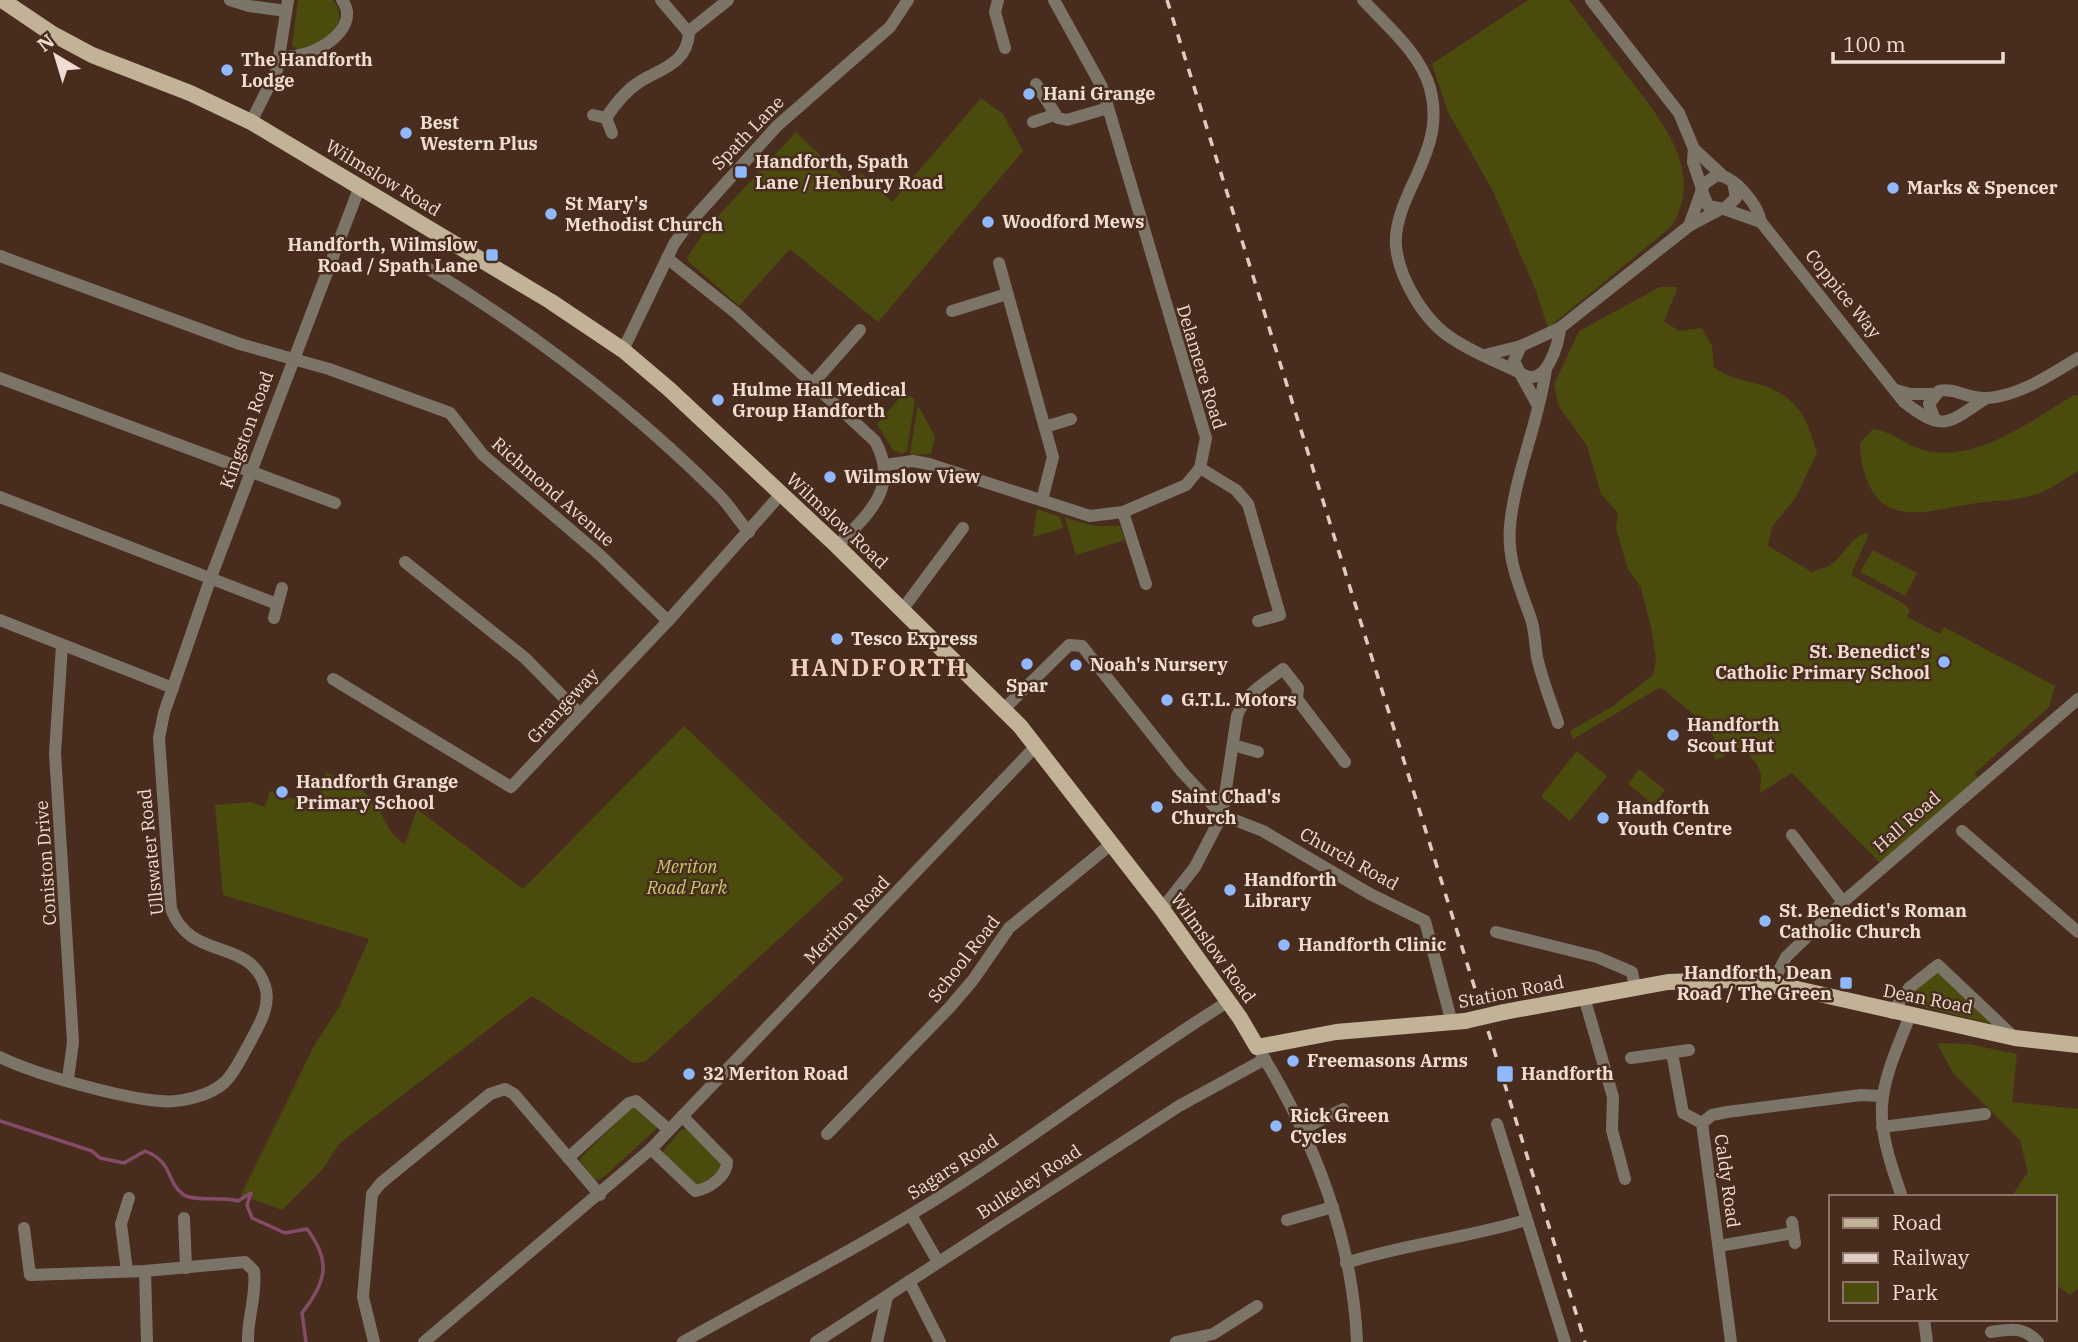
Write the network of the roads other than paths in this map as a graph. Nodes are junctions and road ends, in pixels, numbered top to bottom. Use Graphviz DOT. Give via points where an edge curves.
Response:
graph roads {
  1 [pos="2,0"];
  2 [pos="230,0"];
  3 [pos="342,0"];
  4 [pos="661,0"];
  5 [pos="728,0"];
  6 [pos="908,0"];
  7 [pos="998,0"];
  8 [pos="1054,0"];
  9 [pos="1363,0"];
  10 [pos="1591,0"];
  11 [pos="287,6"];
  12 [pos="688,32"];
  13 [pos="1005,48"];
  14 [pos="281,56"];
  15 [pos="1036,83"];
  16 [pos="1108,108"];
  17 [pos="1054,115"];
  18 [pos="251,122"];
  19 [pos="1033,122"];
  20 [pos="612,133"];
  21 [pos="1694,149"];
  22 [pos="1728,179"];
  23 [pos="360,186"];
  24 [pos="1702,190"];
  25 [pos="1721,209"];
  26 [pos="1761,222"];
  27 [pos="1689,226"];
  28 [pos="0,256"];
  29 [pos="667,258"];
  30 [pos="999,262"];
  31 [pos="424,266"];
  32 [pos="1006,293"];
  33 [pos="952,311"];
  34 [pos="1560,328"];
  35 [pos="860,330"];
  36 [pos="1524,345"];
  37 [pos="622,350"];
  38 [pos="1485,355"];
  39 [pos="2078,358"];
  40 [pos="292,359"];
  41 [pos="1547,366"];
  42 [pos="1519,372"];
  43 [pos="0,378"];
  44 [pos="813,383"];
  45 [pos="1896,390"];
  46 [pos="1954,392"];
  47 [pos="1934,394"];
  48 [pos="1985,399"];
  49 [pos="1537,404"];
  50 [pos="1959,416"];
  51 [pos="1071,419"];
  52 [pos="1936,420"];
  53 [pos="1045,427"];
  54 [pos="885,464"];
  55 [pos="1200,468"];
  56 [pos="250,472"];
  57 [pos="781,495"];
  58 [pos="0,497"];
  59 [pos="1042,500"];
  60 [pos="335,503"];
  61 [pos="1123,512"];
  62 [pos="963,528"];
  63 [pos="749,532"];
  64 [pos="837,546"];
  65 [pos="405,562"];
  66 [pos="211,577"];
  67 [pos="1146,584"];
  68 [pos="282,588"];
  69 [pos="277,604"];
  70 [pos="902,610"];
  71 [pos="274,618"];
  72 [pos="0,620"];
  73 [pos="668,621"];
  74 [pos="1258,621"];
  75 [pos="62,645"];
  76 [pos="333,679"];
  77 [pos="173,688"];
  78 [pos="2078,699"];
  79 [pos="1004,709"];
  80 [pos="580,714"];
  81 [pos="1558,723"];
  82 [pos="1233,745"];
  83 [pos="1036,746"];
  84 [pos="1258,752"];
  85 [pos="1345,762"];
  86 [pos="1222,815"];
  87 [pos="1962,831"];
  88 [pos="1792,835"];
  89 [pos="1110,845"];
  90 [pos="1843,902"];
  91 [pos="1162,909"];
  92 [pos="1496,932"];
  93 [pos="2078,932"];
  94 [pos="1772,984"];
  95 [pos="1635,987"];
  96 [pos="1584,997"];
  97 [pos="1229,1001"];
  98 [pos="1892,1013"];
  99 [pos="1910,1016"];
  100 [pos="1459,1022"];
  101 [pos="2015,1038"];
  102 [pos="2078,1045"];
  103 [pos="1689,1051"];
  104 [pos="1261,1053"];
  105 [pos="1672,1053"];
  106 [pos="0,1057"];
  107 [pos="1631,1058"];
  108 [pos="68,1079"];
  109 [pos="1881,1096"];
  110 [pos="1343,1109"];
  111 [pos="1985,1114"];
  112 [pos="682,1116"];
  113 [pos="1702,1123"];
  114 [pos="1497,1124"];
  115 [pos="1882,1127"];
  116 [pos="1303,1129"];
  117 [pos="669,1130"];
  118 [pos="827,1134"];
  119 [pos="651,1149"];
  120 [pos="568,1158"];
  121 [pos="1625,1180"];
  122 [pos="600,1195"];
  123 [pos="1901,1195"];
  124 [pos="130,1198"];
  125 [pos="1333,1207"];
  126 [pos="911,1215"];
  127 [pos="184,1217"];
  128 [pos="1287,1219"];
  129 [pos="1526,1220"];
  130 [pos="24,1228"];
  131 [pos="1793,1233"];
  132 [pos="1719,1246"];
  133 [pos="938,1262"];
  134 [pos="1346,1263"];
  135 [pos="186,1268"];
  136 [pos="127,1271"];
  137 [pos="145,1271"];
  138 [pos="909,1281"];
  139 [pos="887,1297"];
  140 [pos="1257,1306"];
  141 [pos="1924,1321"];
  142 [pos="1991,1332"];
  143 [pos="1192,1341"];
  144 [pos="147,1342"];
  145 [pos="248,1342"];
  146 [pos="374,1342"];
  147 [pos="424,1342"];
  148 [pos="683,1342"];
  149 [pos="816,1342"];
  150 [pos="877,1342"];
  151 [pos="940,1342"];
  152 [pos="1176,1342"];
  153 [pos="1357,1342"];
  154 [pos="1565,1342"];
  155 [pos="1731,1342"];
  156 [pos="1927,1342"];
  157 [pos="2038,1342"];
  1 -- 18 [label="main road, Wilmslow Road" via="92,55"];
  2 -- 11 [label="street" via="249,6"];
  3 -- 14 [label="street" via="347,15 344,26 329,42 305,56"];
  4 -- 12 [label="street"];
  5 -- 12 [label="street"];
  6 -- 29 [label="street, Spath Lane" via="875,41 805,99 750,155 686,227"];
  7 -- 13 [label="street" via="995,12"];
  8 -- 16 [label="street, Delamere Road" via="1095,72"];
  9 -- 38 [label="street" via="1421,67 1433,106 1433,136 1400,217 1396,245 1402,268 1411,291 1434,323 1452,339"];
  10 -- 21 [label="street" via="1674,105"];
  11 -- 14 [label="street"];
  12 -- 20 [label="street" via="688,46 682,55 640,82 600,117"];
  14 -- 18 [label="street"];
  15 -- 17 [label="street"];
  16 -- 17 [label="street" via="1067,120"];
  16 -- 55 [label="street, Delamere Road" via="1206,438"];
  17 -- 19 [label="street"];
  18 -- 23 [label="main road, Wilmslow Road"];
  21 -- 22 [label="street, Coppice Way"];
  21 -- 24 [label="street"];
  22 -- 24 [label="street" via="1707,180"];
  22 -- 25 [label="street" via="1736,198"];
  22 -- 26 [label="street, Coppice Way" via="1759,211"];
  23 -- 37 [label="main road, Wilmslow Road"];
  23 -- 40 [label="street, Kingston Road"];
  24 -- 25 [label="street" via="1704,202"];
  24 -- 27 [label="street"];
  25 -- 26 [label="street"];
  25 -- 27 [label="street"];
  26 -- 45 [label="street, Coppice Way"];
  27 -- 34 [label="street"];
  28 -- 40 [label="street, Richmond Avenue"];
  29 -- 37 [label="street, Spath Lane"];
  29 -- 44 [label="street"];
  30 -- 32 [label="street"];
  31 -- 63 [label="street" via="544,343 609,395 722,498"];
  32 -- 33 [label="street"];
  32 -- 53 [label="street"];
  34 -- 36 [label="street"];
  34 -- 41 [label="street"];
  35 -- 44 [label="street"];
  36 -- 38 [label="street"];
  36 -- 41 [label="street" via="1540,345 1547,352"];
  36 -- 42 [label="street" via="1515,355"];
  37 -- 57 [label="main road, Wilmslow Road" via="691,408"];
  38 -- 42 [label="street"];
  39 -- 48 [label="street" via="2030,385"];
  40 -- 56 [label="street, Kingston Road"];
  40 -- 73 [label="street, Richmond Avenue" via="450,413 483,455 600,555"];
  41 -- 42 [label="street" via="1534,377"];
  41 -- 49 [label="street" via="1543,396"];
  42 -- 49 [label="street"];
  43 -- 56 [label="street"];
  44 -- 54 [label="street" via="871,436"];
  45 -- 47 [label="street"];
  45 -- 52 [label="street, Coppice Way" via="1919,414"];
  46 -- 47 [label="street"];
  46 -- 48 [label="street"];
  46 -- 50 [label="street" via="1961,400"];
  47 -- 52 [label="street" via="1929,404"];
  48 -- 50 [label="street"];
  49 -- 81 [label="street" via="1509,542 1512,569 1532,622 1537,658"];
  50 -- 52 [label="street" via="1951,422"];
  51 -- 53 [label="street"];
  53 -- 59 [label="street" via="1054,457"];
  54 -- 59 [label="street" via="929,464"];
  54 -- 64 [label="street" via="884,482 872,509"];
  55 -- 61 [label="street" via="1186,485"];
  55 -- 74 [label="street" via="1236,490 1248,504 1280,615"];
  56 -- 60 [label="street"];
  56 -- 66 [label="street, Kingston Road"];
  57 -- 63 [label="street, Grangeway"];
  57 -- 64 [label="main road, Wilmslow Road"];
  58 -- 66 [label="street"];
  59 -- 61 [label="street" via="1090,516"];
  61 -- 67 [label="street"];
  62 -- 70 [label="street"];
  63 -- 73 [label="street, Grangeway"];
  64 -- 70 [label="main road, Wilmslow Road"];
  65 -- 80 [label="street" via="525,658"];
  66 -- 69 [label="street"];
  66 -- 77 [label="street, Kingston Road"];
  68 -- 69 [label="street"];
  69 -- 71 [label="street"];
  70 -- 79 [label="main road, Wilmslow Road"];
  72 -- 75 [label="street"];
  73 -- 80 [label="street, Grangeway"];
  75 -- 77 [label="street"];
  75 -- 108 [label="street, Coniston Drive" via="55,753 73,1042"];
  76 -- 80 [label="street, Grangeway" via="511,787"];
  77 -- 108 [label="street, Ullswater Road" via="159,738 171,909 185,934 250,963 267,989 267,1004 235,1069 207,1093 162,1102"];
  78 -- 90 [label="street, Hall Road"];
  79 -- 83 [label="main road, Wilmslow Road"];
  79 -- 86 [label="street" via="1069,645 1082,646"];
  82 -- 84 [label="street"];
  82 -- 85 [label="street" via="1242,703 1283,669 1298,688 1297,699"];
  82 -- 86 [label="street"];
  83 -- 89 [label="main road, Wilmslow Road"];
  83 -- 112 [label="street, Meriton Road"];
  86 -- 91 [label="street" via="1195,867"];
  86 -- 100 [label="street, Church Road" via="1340,870 1425,921"];
  87 -- 93 [label="street"];
  88 -- 90 [label="street"];
  89 -- 91 [label="main road, Wilmslow Road"];
  89 -- 118 [label="street, School Road" via="1015,922 950,1007"];
  90 -- 94 [label="street, Hall Road" via="1786,957"];
  91 -- 97 [label="main road, Wilmslow Road"];
  92 -- 95 [label="street" via="1613,962 1632,972"];
  94 -- 95 [label="main road, Station Road" via="1710,979"];
  94 -- 98 [label="main road, Dean Road"];
  95 -- 96 [label="main road, Station Road"];
  96 -- 100 [label="main road, Station Road, bridge"];
  96 -- 121 [label="street" via="1613,1097 1612,1130"];
  97 -- 104 [label="main road, Wilmslow Road"];
  97 -- 126 [label="street, Sagars Road" via="1141,1056 991,1164"];
  98 -- 99 [label="main road, Dean Road"];
  98 -- 101 [label="street" via="1909,988 1938,965"];
  99 -- 101 [label="main road, Dean Road"];
  99 -- 109 [label="street"];
  100 -- 104 [label="main road, Station Road" via="1336,1032"];
  101 -- 102 [label="main road, Dean Road"];
  103 -- 105 [label="street"];
  104 -- 116 [label="street, Wilmslow Road"];
  104 -- 133 [label="street, Bulkeley Road"];
  105 -- 107 [label="street"];
  105 -- 113 [label="street" via="1683,1113"];
  106 -- 108 [label="street, Ullswater Road"];
  109 -- 113 [label="street, Caldy Road" via="1727,1112"];
  109 -- 115 [label="street"];
  110 -- 116 [label="street"];
  111 -- 115 [label="street"];
  112 -- 117 [label="street, Meriton Road"];
  112 -- 119 [label="street" via="724,1157 728,1167 720,1177 706,1189 690,1189"];
  113 -- 132 [label="street, Caldy Road"];
  114 -- 129 [label="street"];
  115 -- 123 [label="street"];
  116 -- 125 [label="street, Wilmslow Road"];
  117 -- 119 [label="street, Meriton Road"];
  117 -- 120 [label="street" via="636,1101"];
  119 -- 122 [label="street, Meriton Road"];
  120 -- 122 [label="street"];
  120 -- 146 [label="street" via="514,1094 500,1090 381,1183 372,1194 364,1258 363,1297"];
  122 -- 147 [label="street, Meriton Road"];
  124 -- 136 [label="street" via="121,1224"];
  125 -- 128 [label="street"];
  125 -- 134 [label="street, Wilmslow Road"];
  126 -- 133 [label="street"];
  126 -- 148 [label="street, Sagars Road"];
  127 -- 135 [label="street"];
  129 -- 134 [label="street"];
  129 -- 154 [label="street"];
  130 -- 136 [label="street" via="30,1275"];
  131 -- 132 [label="street"];
  132 -- 155 [label="street, Caldy Road"];
  133 -- 138 [label="street, Bulkeley Road"];
  134 -- 153 [label="street, Wilmslow Road"];
  135 -- 137 [label="street"];
  135 -- 145 [label="street" via="251,1265 256,1287"];
  136 -- 137 [label="street"];
  137 -- 144 [label="street"];
  138 -- 139 [label="street, Bulkeley Road"];
  138 -- 151 [label="street"];
  139 -- 149 [label="street, Bulkeley Road"];
  139 -- 150 [label="street"];
  140 -- 143 [label="street" via="1228,1326"];
  141 -- 156 [label="street"];
  142 -- 157 [label="street" via="2017,1328"];
  143 -- 152 [label="street"];
}
